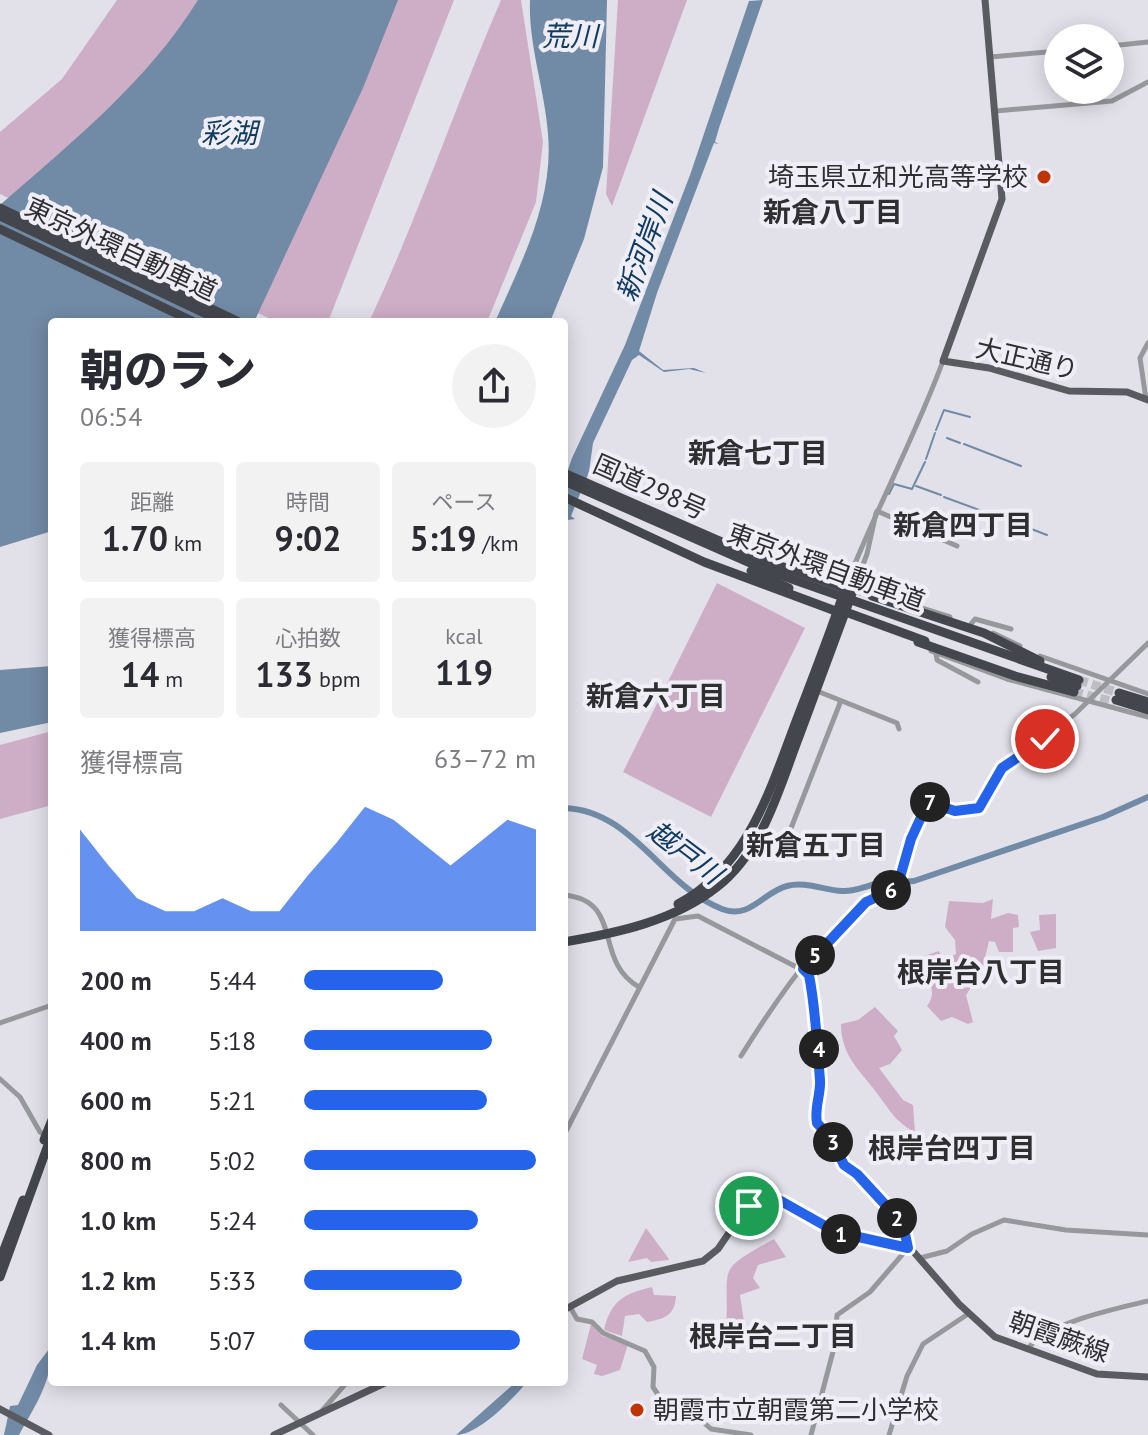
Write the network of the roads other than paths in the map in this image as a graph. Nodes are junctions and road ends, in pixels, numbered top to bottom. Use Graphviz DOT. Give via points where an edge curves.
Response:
graph roads {
  1 [pos="985,0"];
  2 [pos="1148,42"];
  3 [pos="1124,45"];
  4 [pos="1044,52"];
  5 [pos="991,57"];
  6 [pos="1148,82"];
  7 [pos="996,111"];
  8 [pos="0,208"];
  9 [pos="0,216"];
  10 [pos="0,223"];
  11 [pos="0,229"];
  12 [pos="186,318"];
  13 [pos="202,318"];
  14 [pos="215,318"];
  15 [pos="231,318"];
  16 [pos="1148,343"];
  17 [pos="943,361"];
  18 [pos="1147,399"];
  19 [pos="568,479"];
  20 [pos="568,491"];
  21 [pos="568,491"];
  22 [pos="568,499"];
  23 [pos="877,512"];
  24 [pos="892,518"];
  25 [pos="874,526"];
  26 [pos="957,546"];
  27 [pos="765,565"];
  28 [pos="748,569"];
  29 [pos="802,575"];
  30 [pos="849,590"];
  31 [pos="872,596"];
  32 [pos="815,604"];
  33 [pos="842,609"];
  34 [pos="932,619"];
  35 [pos="971,624"];
  36 [pos="1011,629"];
  37 [pos="909,639"];
  38 [pos="925,641"];
  39 [pos="1148,643"];
  40 [pos="999,645"];
  41 [pos="936,653"];
  42 [pos="1025,662"];
  43 [pos="1041,662"];
  44 [pos="1109,681"];
  45 [pos="978,682"];
  46 [pos="1075,685"];
  47 [pos="816,691"];
  48 [pos="1117,696"];
  49 [pos="1089,700"];
  50 [pos="840,703"];
  51 [pos="1148,705"];
  52 [pos="899,729"];
  53 [pos="755,834"];
  54 [pos="568,895"];
  55 [pos="606,931"];
  56 [pos="568,938"];
  57 [pos="806,971"];
  58 [pos="816,974"];
  59 [pos="639,987"];
  60 [pos="48,1006"];
  61 [pos="0,1023"];
  62 [pos="741,1056"];
  63 [pos="0,1079"];
  64 [pos="568,1127"];
  65 [pos="48,1135"];
  66 [pos="48,1141"];
  67 [pos="48,1142"];
  68 [pos="1148,1235"];
  69 [pos="908,1248"];
  70 [pos="920,1258"];
  71 [pos="0,1260"];
  72 [pos="0,1277"];
  73 [pos="1148,1301"];
  74 [pos="568,1308"];
  75 [pos="568,1310"];
  76 [pos="968,1314"];
  77 [pos="1028,1350"];
  78 [pos="1148,1377"];
  79 [pos="344,1386"];
  80 [pos="379,1386"];
  81 [pos="281,1405"];
  82 [pos="0,1409"];
  83 [pos="319,1416"];
  84 [pos="302,1424"];
  85 [pos="49,1435"];
  86 [pos="274,1435"];
  87 [pos="313,1435"];
  88 [pos="751,1435"];
  89 [pos="811,1435"];
  90 [pos="889,1435"];
  1 -- 5 [label="main road"];
  2 -- 3 [label="street"];
  4 -- 5 [label="street"];
  5 -- 7 [label="main road"];
  6 -- 7 [label="street" via="1112,101"];
  7 -- 17 [label="main road" via="1002,199"];
  8 -- 15 [label="highway"];
  9 -- 14 [label="highway, 東京外環自動車道"];
  10 -- 13 [label="highway, 東京外環自動車道"];
  11 -- 12 [label="highway"];
  16 -- 18 [label="street" via="1140,358"];
  17 -- 18 [label="main road, 大正通り" via="1069,391 1127,392"];
  17 -- 23 [label="street"];
  19 -- 27 [label="highway, 東京外環自動車道"];
  20 -- 32 [label="highway"];
  21 -- 28 [label="highway, 東京外環自動車道"];
  22 -- 32 [label="highway, 国道298号" via="704,562"];
  23 -- 24 [label="street"];
  23 -- 25 [label="street"];
  23 -- 30 [label="street"];
  24 -- 25 [label="street"];
  24 -- 26 [label="street"];
  25 -- 30 [label="street"];
  27 -- 29 [label="highway"];
  27 -- 34 [label="highway"];
  27 -- 42 [label="highway, 東京外環自動車道"];
  28 -- 38 [label="highway"];
  28 -- 42 [label="highway, 東京外環自動車道"];
  29 -- 30 [label="highway"];
  29 -- 33 [label="highway"];
  30 -- 31 [label="street"];
  30 -- 33 [label="highway"];
  31 -- 35 [label="street" via="900,599"];
  31 -- 43 [label="highway" via="984,633"];
  32 -- 33 [label="highway, 国道298号"];
  33 -- 37 [label="street"];
  33 -- 47 [label="highway"];
  33 -- 53 [label="highway"];
  35 -- 36 [label="street" via="975,619"];
  35 -- 44 [label="street"];
  37 -- 41 [label="street"];
  37 -- 46 [label="highway" via="1015,675"];
  39 -- 44 [label="street"];
  40 -- 42 [label="highway"];
  41 -- 45 [label="street" via="937,660"];
  41 -- 49 [label="street" via="1007,679"];
  42 -- 43 [label="highway"];
  42 -- 46 [label="highway, 東京外環自動車道"];
  43 -- 46 [label="highway"];
  44 -- 49 [label="street"];
  44 -- 51 [label="street"];
  47 -- 50 [label="street"];
  47 -- 53 [label="highway"];
  48 -- 51 [label="highway"];
  49 -- 51 [label="street"];
  49 -- 57 [label="street" via="1002,768 979,808 955,811 928,802 898,885 866,902"];
  50 -- 52 [label="street" via="897,723"];
  50 -- 53 [label="street" via="785,842"];
  53 -- 55 [label="highway" via="706,891 659,918"];
  54 -- 55 [label="street" via="593,903"];
  55 -- 56 [label="highway"];
  55 -- 59 [label="street" via="617,968"];
  57 -- 58 [label="street"];
  57 -- 59 [label="street" via="688,915 669,926"];
  57 -- 62 [label="street" via="768,1011"];
  57 -- 69 [label="street" via="819,1037 817,1123 844,1165 903,1224"];
  59 -- 64 [label="street"];
  60 -- 61 [label="street"];
  63 -- 65 [label="street" via="24,1101 40,1132"];
  66 -- 71 [label="highway"];
  67 -- 72 [label="highway"];
  68 -- 70 [label="street" via="1004,1220 947,1251"];
  69 -- 70 [label="main road, 朝霞蕨線"];
  69 -- 74 [label="main road, 朝霞蕨線" via="836,1232 784,1202 762,1201 740,1213 718,1249 703,1261 617,1281"];
  69 -- 89 [label="street" via="870,1292 837,1315 835,1344"];
  70 -- 76 [label="main road, 朝霞蕨線"];
  73 -- 77 [label="street" via="1062,1327 1031,1343"];
  75 -- 88 [label="street" via="645,1351 659,1396 688,1407 711,1429"];
  76 -- 77 [label="main road, 朝霞蕨線" via="994,1337"];
  76 -- 90 [label="street" via="922,1345"];
  77 -- 78 [label="main road, 朝霞蕨線" via="1097,1374"];
  79 -- 83 [label="street"];
  80 -- 83 [label="main road"];
  81 -- 84 [label="street"];
  82 -- 85 [label="main road"];
  83 -- 84 [label="main road"];
  84 -- 86 [label="main road"];
  84 -- 87 [label="street"];
}
